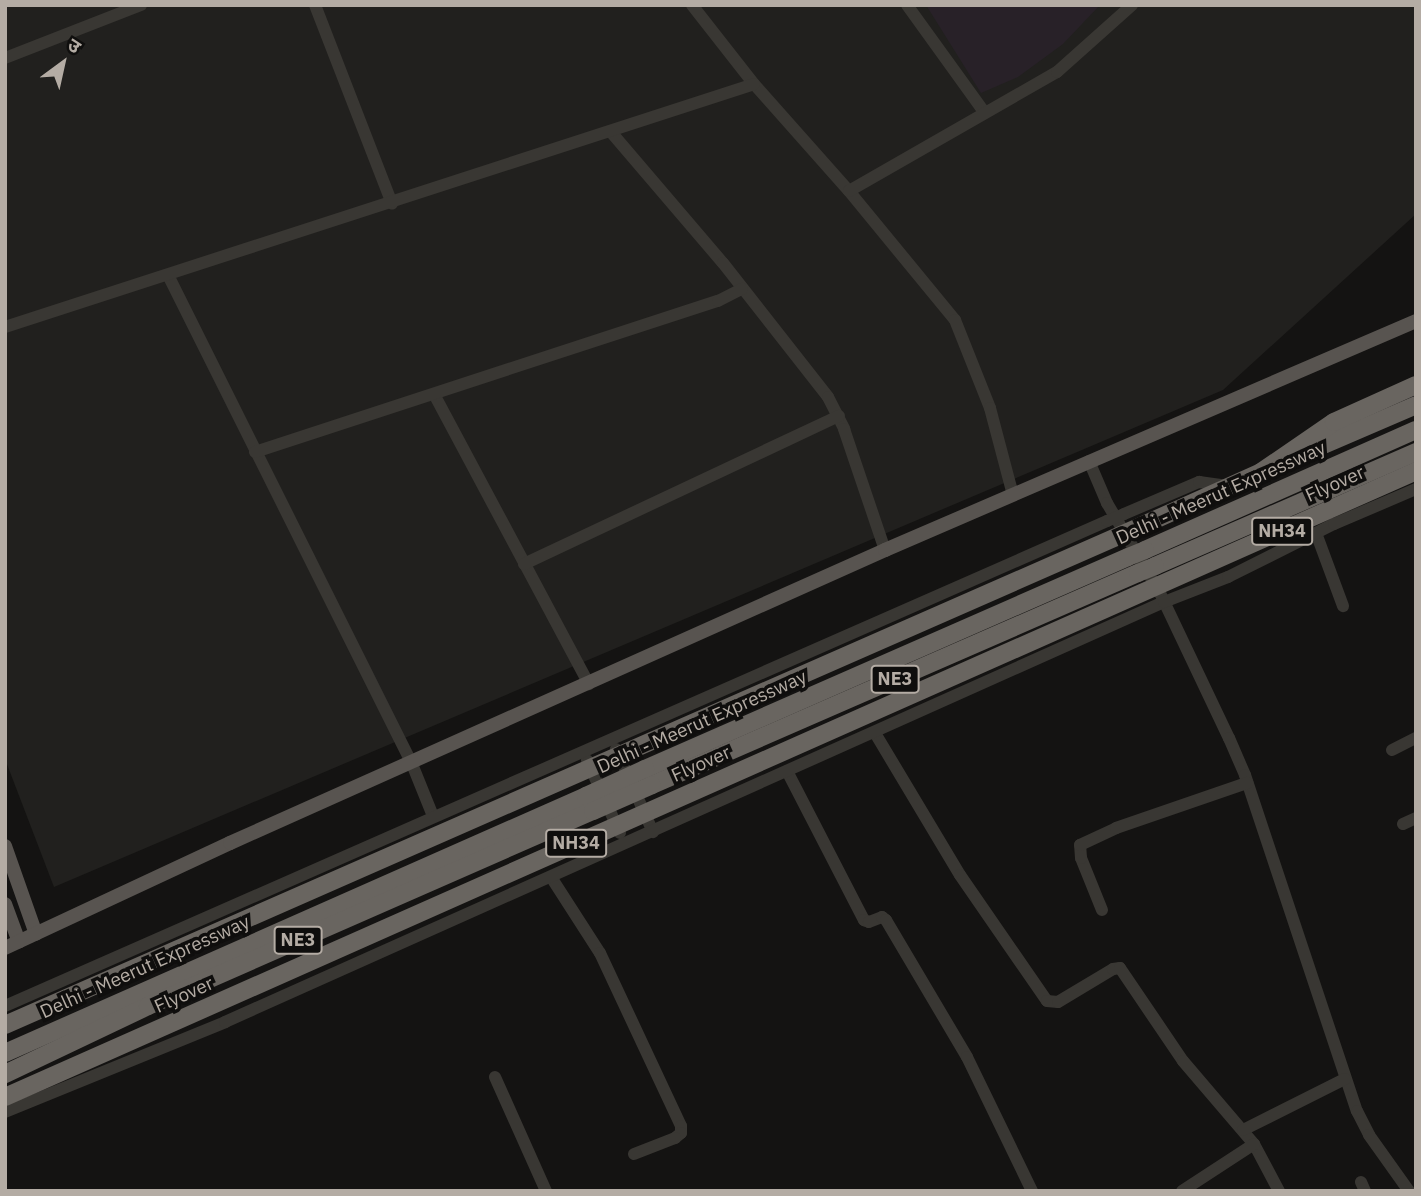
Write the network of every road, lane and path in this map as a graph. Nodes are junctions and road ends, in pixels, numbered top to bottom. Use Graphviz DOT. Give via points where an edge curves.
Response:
graph roads {
  1 [pos="141,5"];
  2 [pos="315,5"];
  3 [pos="692,5"];
  4 [pos="907,5"];
  5 [pos="1132,5"];
  6 [pos="5,58"];
  7 [pos="754,84"];
  8 [pos="985,113"];
  9 [pos="611,132"];
  10 [pos="849,191"];
  11 [pos="392,204"];
  12 [pos="168,275"];
  13 [pos="742,289"];
  14 [pos="1416,321"];
  15 [pos="5,327"];
  16 [pos="1416,385"];
  17 [pos="434,394"];
  18 [pos="1416,405"];
  19 [pos="839,415"];
  20 [pos="1416,430"];
  21 [pos="255,452"];
  22 [pos="1416,452"];
  23 [pos="1089,461"];
  24 [pos="1416,471"];
  25 [pos="1262,472"];
  26 [pos="1228,486"];
  27 [pos="1416,489"];
  28 [pos="1013,495"];
  29 [pos="1316,533"];
  30 [pos="885,550"];
  31 [pos="524,564"];
  32 [pos="1164,602"];
  33 [pos="1343,606"];
  34 [pos="589,684"];
  35 [pos="875,733"];
  36 [pos="611,738"];
  37 [pos="1416,738"];
  38 [pos="583,750"];
  39 [pos="1392,750"];
  40 [pos="412,764"];
  41 [pos="787,771"];
  42 [pos="649,777"];
  43 [pos="1247,783"];
  44 [pos="590,804"];
  45 [pos="433,816"];
  46 [pos="1416,818"];
  47 [pos="1404,824"];
  48 [pos="653,832"];
  49 [pos="625,844"];
  50 [pos="5,846"];
  51 [pos="551,877"];
  52 [pos="5,904"];
  53 [pos="1102,910"];
  54 [pos="36,934"];
  55 [pos="12,945"];
  56 [pos="5,1006"];
  57 [pos="5,1025"];
  58 [pos="5,1053"];
  59 [pos="5,1074"];
  60 [pos="495,1077"];
  61 [pos="1345,1079"];
  62 [pos="5,1097"];
  63 [pos="5,1112"];
  64 [pos="1243,1130"];
  65 [pos="1254,1144"];
  66 [pos="634,1154"];
  67 [pos="546,1191"];
  68 [pos="1032,1191"];
  69 [pos="1182,1191"];
  70 [pos="1279,1191"];
  71 [pos="1409,1191"];
  1 -- 6 [label="street"];
  2 -- 11 [label="street"];
  3 -- 7 [label="street"];
  4 -- 8 [label="street"];
  5 -- 8 [label="street" via="1057,72"];
  7 -- 9 [label="street"];
  7 -- 10 [label="street"];
  8 -- 10 [label="street"];
  9 -- 11 [label="street"];
  9 -- 13 [label="street"];
  10 -- 28 [label="street" via="959,327 990,408"];
  11 -- 12 [label="street"];
  12 -- 15 [label="street"];
  12 -- 21 [label="street"];
  13 -- 17 [label="street" via="718,301"];
  13 -- 19 [label="street"];
  14 -- 23 [label="main road"];
  16 -- 25 [label="highway" via="1334,422"];
  17 -- 21 [label="street"];
  17 -- 31 [label="street"];
  18 -- 25 [label="highway, Flyover"];
  19 -- 30 [label="street"];
  19 -- 31 [label="street"];
  20 -- 42 [label="highway, Delhi - Meerut Expressway / NE3"];
  21 -- 40 [label="street"];
  22 -- 42 [label="highway, Delhi - Meerut Expressway / NE3"];
  23 -- 28 [label="main road"];
  23 -- 32 [label="street" via="1107,503"];
  24 -- 62 [label="highway, Flyover / NH34, bridge"];
  25 -- 26 [label="highway, Flyover"];
  26 -- 36 [label="street, bridge" via="1199,482"];
  26 -- 57 [label="highway, Flyover, bridge"];
  27 -- 29 [label="street"];
  28 -- 30 [label="main road"];
  29 -- 32 [label="street" via="1228,577"];
  29 -- 33 [label="street"];
  30 -- 34 [label="main road"];
  31 -- 34 [label="street"];
  32 -- 35 [label="street"];
  32 -- 43 [label="street"];
  34 -- 40 [label="main road"];
  35 -- 41 [label="street"];
  35 -- 64 [label="street" via="960,875 1048,1001 1058,1002 1120,968 1182,1061"];
  36 -- 38 [label="street"];
  36 -- 48 [label="street"];
  37 -- 39 [label="street"];
  38 -- 45 [label="street"];
  38 -- 49 [label="street"];
  40 -- 45 [label="street"];
  40 -- 54 [label="main road"];
  41 -- 48 [label="street"];
  41 -- 68 [label="street" via="864,920 886,920 967,1057"];
  42 -- 44 [label="highway, Delhi - Meerut Expressway / NE3, bridge"];
  43 -- 53 [label="street" via="1083,842 1078,849"];
  43 -- 61 [label="street"];
  44 -- 58 [label="highway, Delhi - Meerut Expressway / NE3"];
  44 -- 59 [label="highway, Delhi - Meerut Expressway / NE3"];
  45 -- 56 [label="street"];
  46 -- 47 [label="street"];
  48 -- 49 [label="street"];
  49 -- 51 [label="street"];
  50 -- 54 [label="main road"];
  51 -- 63 [label="street" via="238,1016"];
  51 -- 66 [label="street" via="600,953 681,1126 675,1138"];
  52 -- 55 [label="main road"];
  54 -- 55 [label="main road"];
  60 -- 67 [label="street"];
  61 -- 64 [label="street"];
  61 -- 71 [label="street" via="1363,1125"];
  64 -- 65 [label="street"];
  65 -- 69 [label="street"];
  65 -- 70 [label="street"];
}
